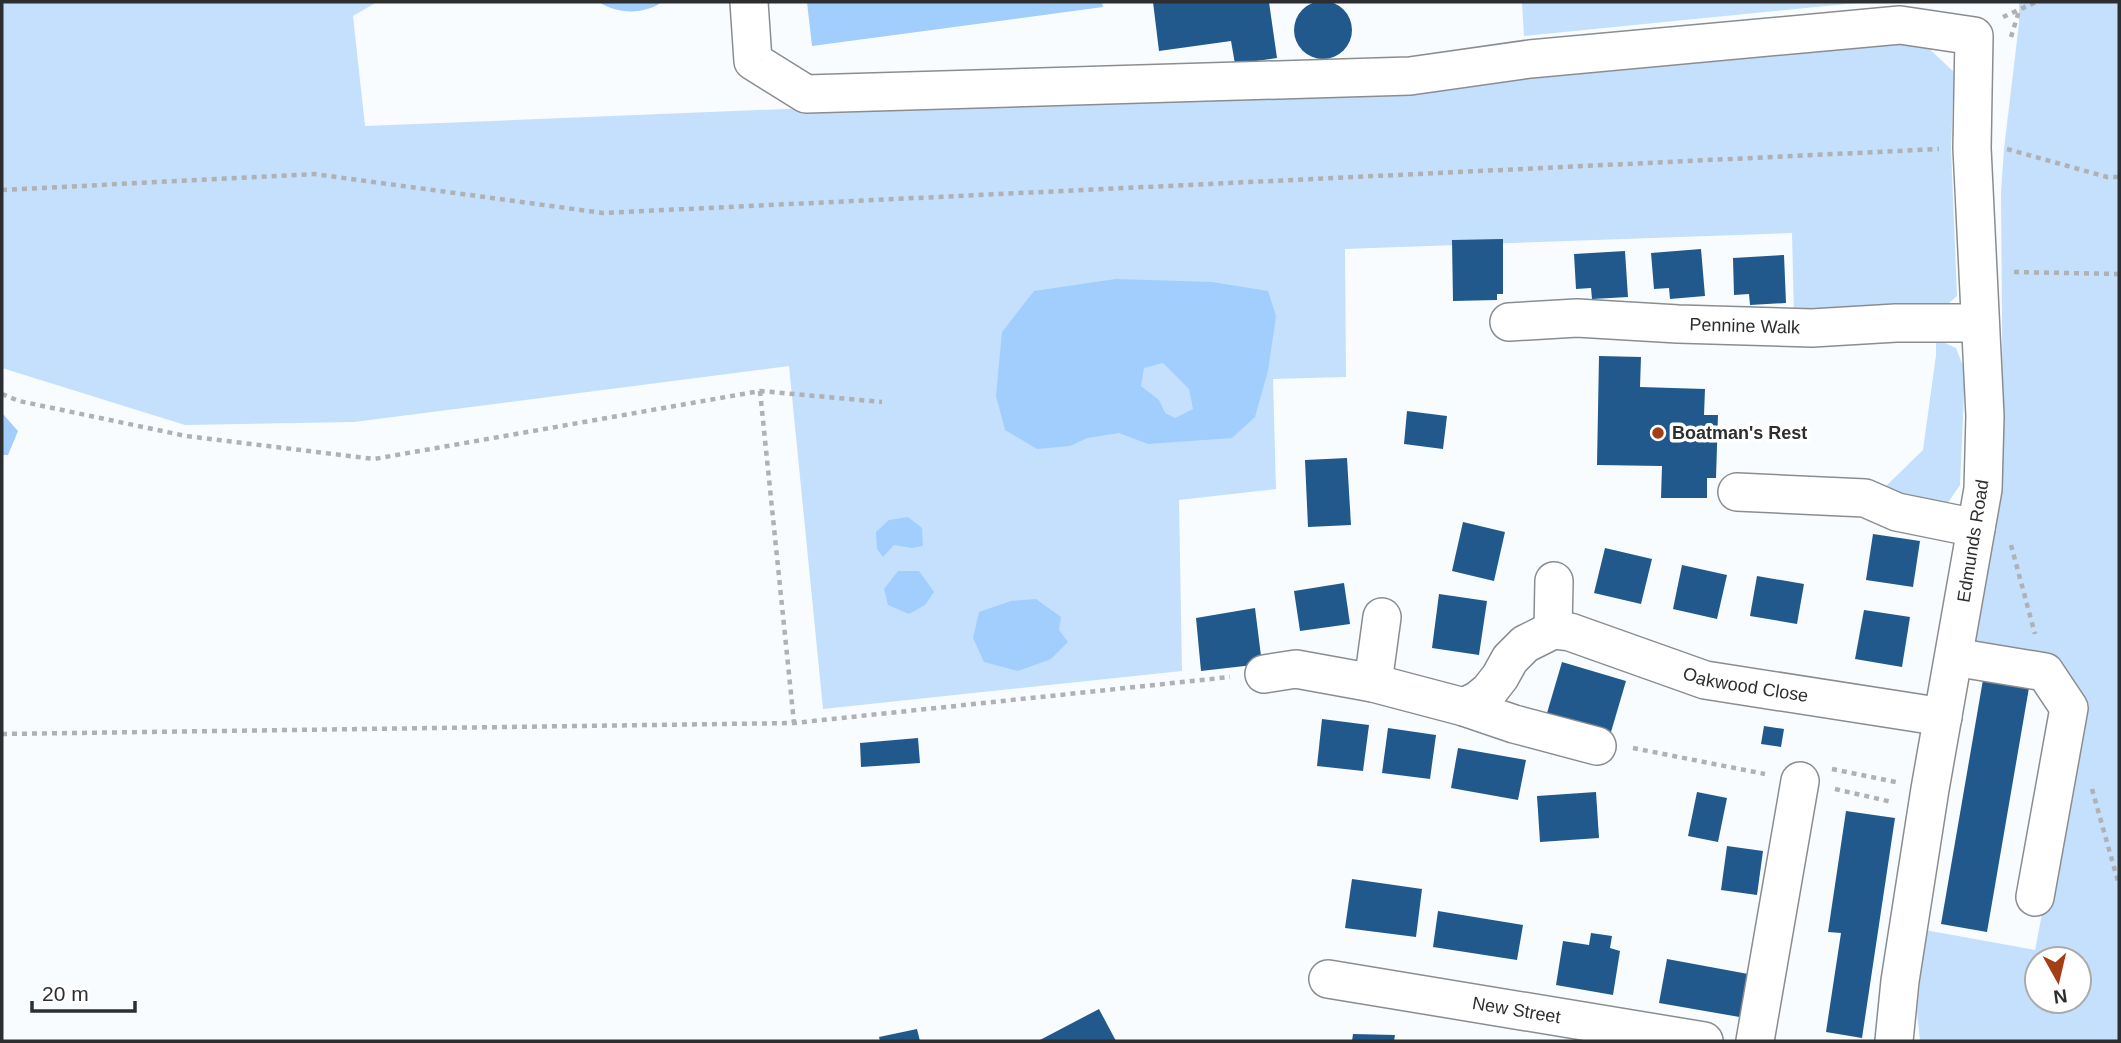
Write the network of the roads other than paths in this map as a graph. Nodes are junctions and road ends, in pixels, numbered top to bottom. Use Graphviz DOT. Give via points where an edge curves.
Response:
graph roads {
  1 [pos="749,2"];
  2 [pos="1509,322"];
  3 [pos="1980,323"];
  4 [pos="1737,492"];
  5 [pos="1976,528"];
  6 [pos="1554,581"];
  7 [pos="1382,617"];
  8 [pos="1553,630"];
  9 [pos="1954,657"];
  10 [pos="1264,674"];
  11 [pos="1373,683"];
  12 [pos="1464,707"];
  13 [pos="1943,717"];
  14 [pos="1597,746"];
  15 [pos="1800,782"];
  16 [pos="2035,897"];
  17 [pos="1328,979"];
  18 [pos="1704,1041"];
  19 [pos="1755,1041"];
  20 [pos="1894,1041"];
  1 -- 3 [label="street, Edmunds Road" via="753,61 806,94 1410,76 1530,59 1900,25 1985,26 1972,148"];
  2 -- 3 [label="street, Pennine Walk" via="1577,317 1812,328"];
  3 -- 5 [label="street, Edmunds Road" via="1985,416 1983,489"];
  4 -- 5 [label="street" via="1865,498 1897,512"];
  5 -- 9 [label="street, Edmunds Road"];
  6 -- 8 [label="street"];
  7 -- 11 [label="street"];
  8 -- 12 [label="street" via="1525,644 1489,691"];
  8 -- 13 [label="street, Oakwood Close" via="1705,680"];
  9 -- 13 [label="street, Edmunds Road"];
  9 -- 16 [label="street" via="2045,672 2069,708"];
  10 -- 11 [label="street" via="1296,669"];
  11 -- 12 [label="street"];
  12 -- 14 [label="street"];
  13 -- 20 [label="street, Edmunds Road"];
  15 -- 19 [label="street"];
  17 -- 18 [label="street, New Street"];
}
